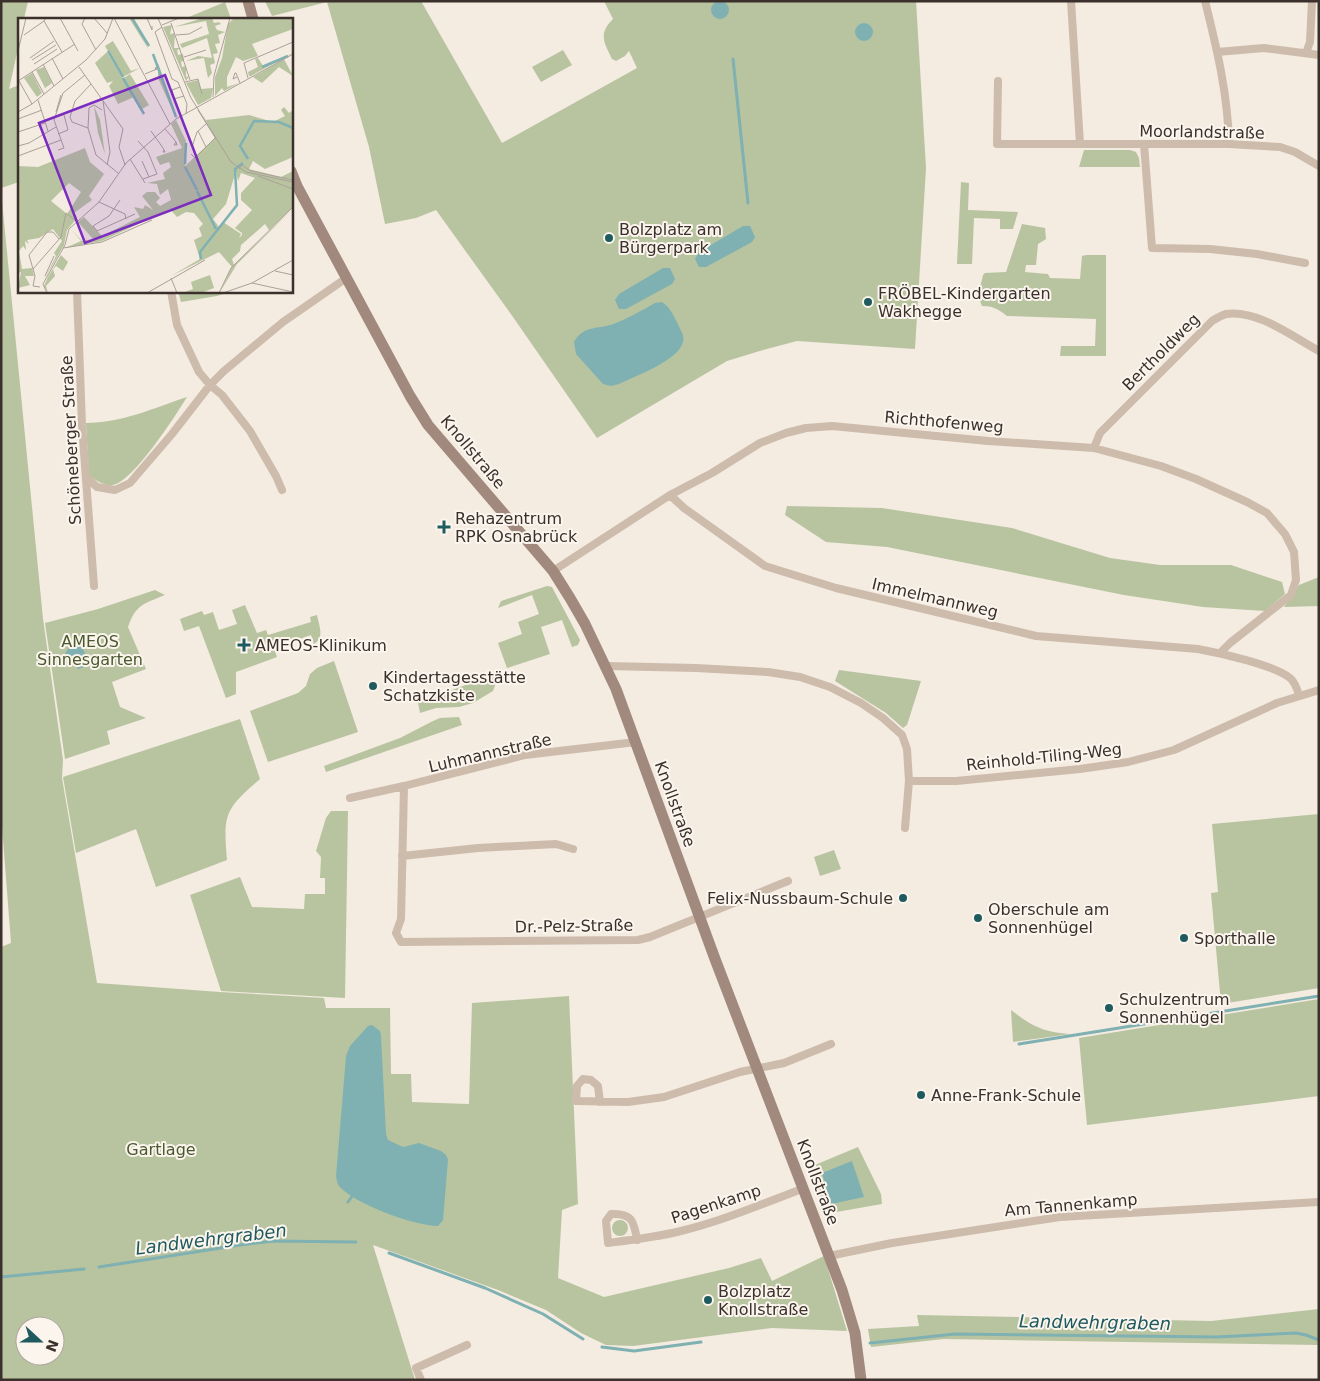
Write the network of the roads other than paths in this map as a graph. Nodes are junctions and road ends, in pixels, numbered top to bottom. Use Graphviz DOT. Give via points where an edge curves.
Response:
graph roads {
  1 [pos="248,1"];
  2 [pos="1071,1"];
  3 [pos="1205,1"];
  4 [pos="1312,1"];
  5 [pos="254,18"];
  6 [pos="1217,52"];
  7 [pos="1306,53"];
  8 [pos="1319,55"];
  9 [pos="998,81"];
  10 [pos="1080,144"];
  11 [pos="1144,144"];
  12 [pos="1229,144"];
  13 [pos="1319,166"];
  14 [pos="292,174"];
  15 [pos="1305,262"];
  16 [pos="345,279"];
  17 [pos="77,292"];
  18 [pos="171,292"];
  19 [pos="1319,351"];
  20 [pos="210,385"];
  21 [pos="1094,448"];
  22 [pos="86,477"];
  23 [pos="282,490"];
  24 [pos="670,495"];
  25 [pos="553,571"];
  26 [pos="94,586"];
  27 [pos="1220,654"];
  28 [pos="606,666"];
  29 [pos="1319,690"];
  30 [pos="1299,695"];
  31 [pos="636,742"];
  32 [pos="909,781"];
  33 [pos="404,786"];
  34 [pos="350,798"];
  35 [pos="906,828"];
  36 [pos="573,849"];
  37 [pos="402,856"];
  38 [pos="788,881"];
  39 [pos="700,916"];
  40 [pos="831,1044"];
  41 [pos="757,1069"];
  42 [pos="600,1102"];
  43 [pos="802,1189"];
  44 [pos="1319,1202"];
  45 [pos="637,1240"];
  46 [pos="829,1256"];
  47 [pos="467,1345"];
  48 [pos="421,1380"];
  49 [pos="861,1380"];
  1 -- 5 [label="street"];
  2 -- 10 [label="street"];
  3 -- 6 [label="street"];
  4 -- 7 [label="street" via="1310,42"];
  6 -- 7 [label="street" via="1264,48"];
  6 -- 12 [label="street" via="1228,114"];
  7 -- 8 [label="street"];
  9 -- 10 [label="street, Moorlandstraße" via="997,144"];
  10 -- 11 [label="street, Moorlandstraße"];
  11 -- 12 [label="street, Moorlandstraße"];
  11 -- 15 [label="street" via="1152,248 1219,250"];
  12 -- 13 [label="street, Moorlandstraße" via="1280,147"];
  14 -- 16 [label="street, Knollstraße"];
  16 -- 20 [label="street" via="283,322"];
  16 -- 25 [label="street, Knollstraße" via="428,425"];
  17 -- 22 [label="street, Schöneberger Straße"];
  18 -- 20 [label="street" via="177,325 199,372"];
  19 -- 21 [label="street, Bertholdweg" via="1265,321 1245,314 1225,314 1212,320 1100,433"];
  20 -- 22 [label="street" via="130,484 115,490 97,487"];
  20 -- 23 [label="street" via="250,430"];
  21 -- 24 [label="street, Richthofenweg" via="832,426 806,428 760,443"];
  21 -- 27 [label="street, Richthofenweg" via="1161,466 1248,502 1267,513 1285,534 1294,552 1296,580 1291,595"];
  22 -- 26 [label="street, Schöneberger Straße"];
  24 -- 25 [label="street, Richthofenweg"];
  24 -- 27 [label="street, Immelmannweg" via="765,566 827,586 1036,636"];
  25 -- 28 [label="street, Knollstraße"];
  27 -- 30 [label="street, Immelmannweg" via="1282,672 1292,680"];
  28 -- 31 [label="street, Knollstraße"];
  28 -- 32 [label="street" via="768,672 800,677 830,687 861,703 902,735 907,749"];
  29 -- 30 [label="street, Reinhold-Tiling-Weg"];
  30 -- 32 [label="street, Reinhold-Tiling-Weg" via="1174,750 1128,762 956,781"];
  31 -- 33 [label="street, Luhmannstraße" via="525,755"];
  31 -- 39 [label="street, Knollstraße"];
  32 -- 35 [label="street"];
  33 -- 34 [label="street, Luhmannstraße"];
  33 -- 37 [label="street"];
  36 -- 37 [label="street" via="556,844"];
  37 -- 39 [label="street, Dr.-Pelz-Straße" via="401,919 396,933 401,942 638,940"];
  38 -- 39 [label="street"];
  39 -- 41 [label="street, Knollstraße"];
  40 -- 41 [label="street" via="784,1063"];
  41 -- 42 [label="street" via="664,1097"];
  41 -- 43 [label="street, Knollstraße"];
  43 -- 45 [label="street, Pagenkamp" via="682,1231"];
  43 -- 46 [label="street, Knollstraße"];
  44 -- 46 [label="street, Am Tannenkamp" via="1060,1217"];
  45 -- 45 [label="street, Pagenkamp" via="608,1243 606,1221 611,1214 629,1216"];
  46 -- 49 [label="street, Knollstraße" via="853,1325"];
  47 -- 48 [label="street" via="416,1368"];
}
